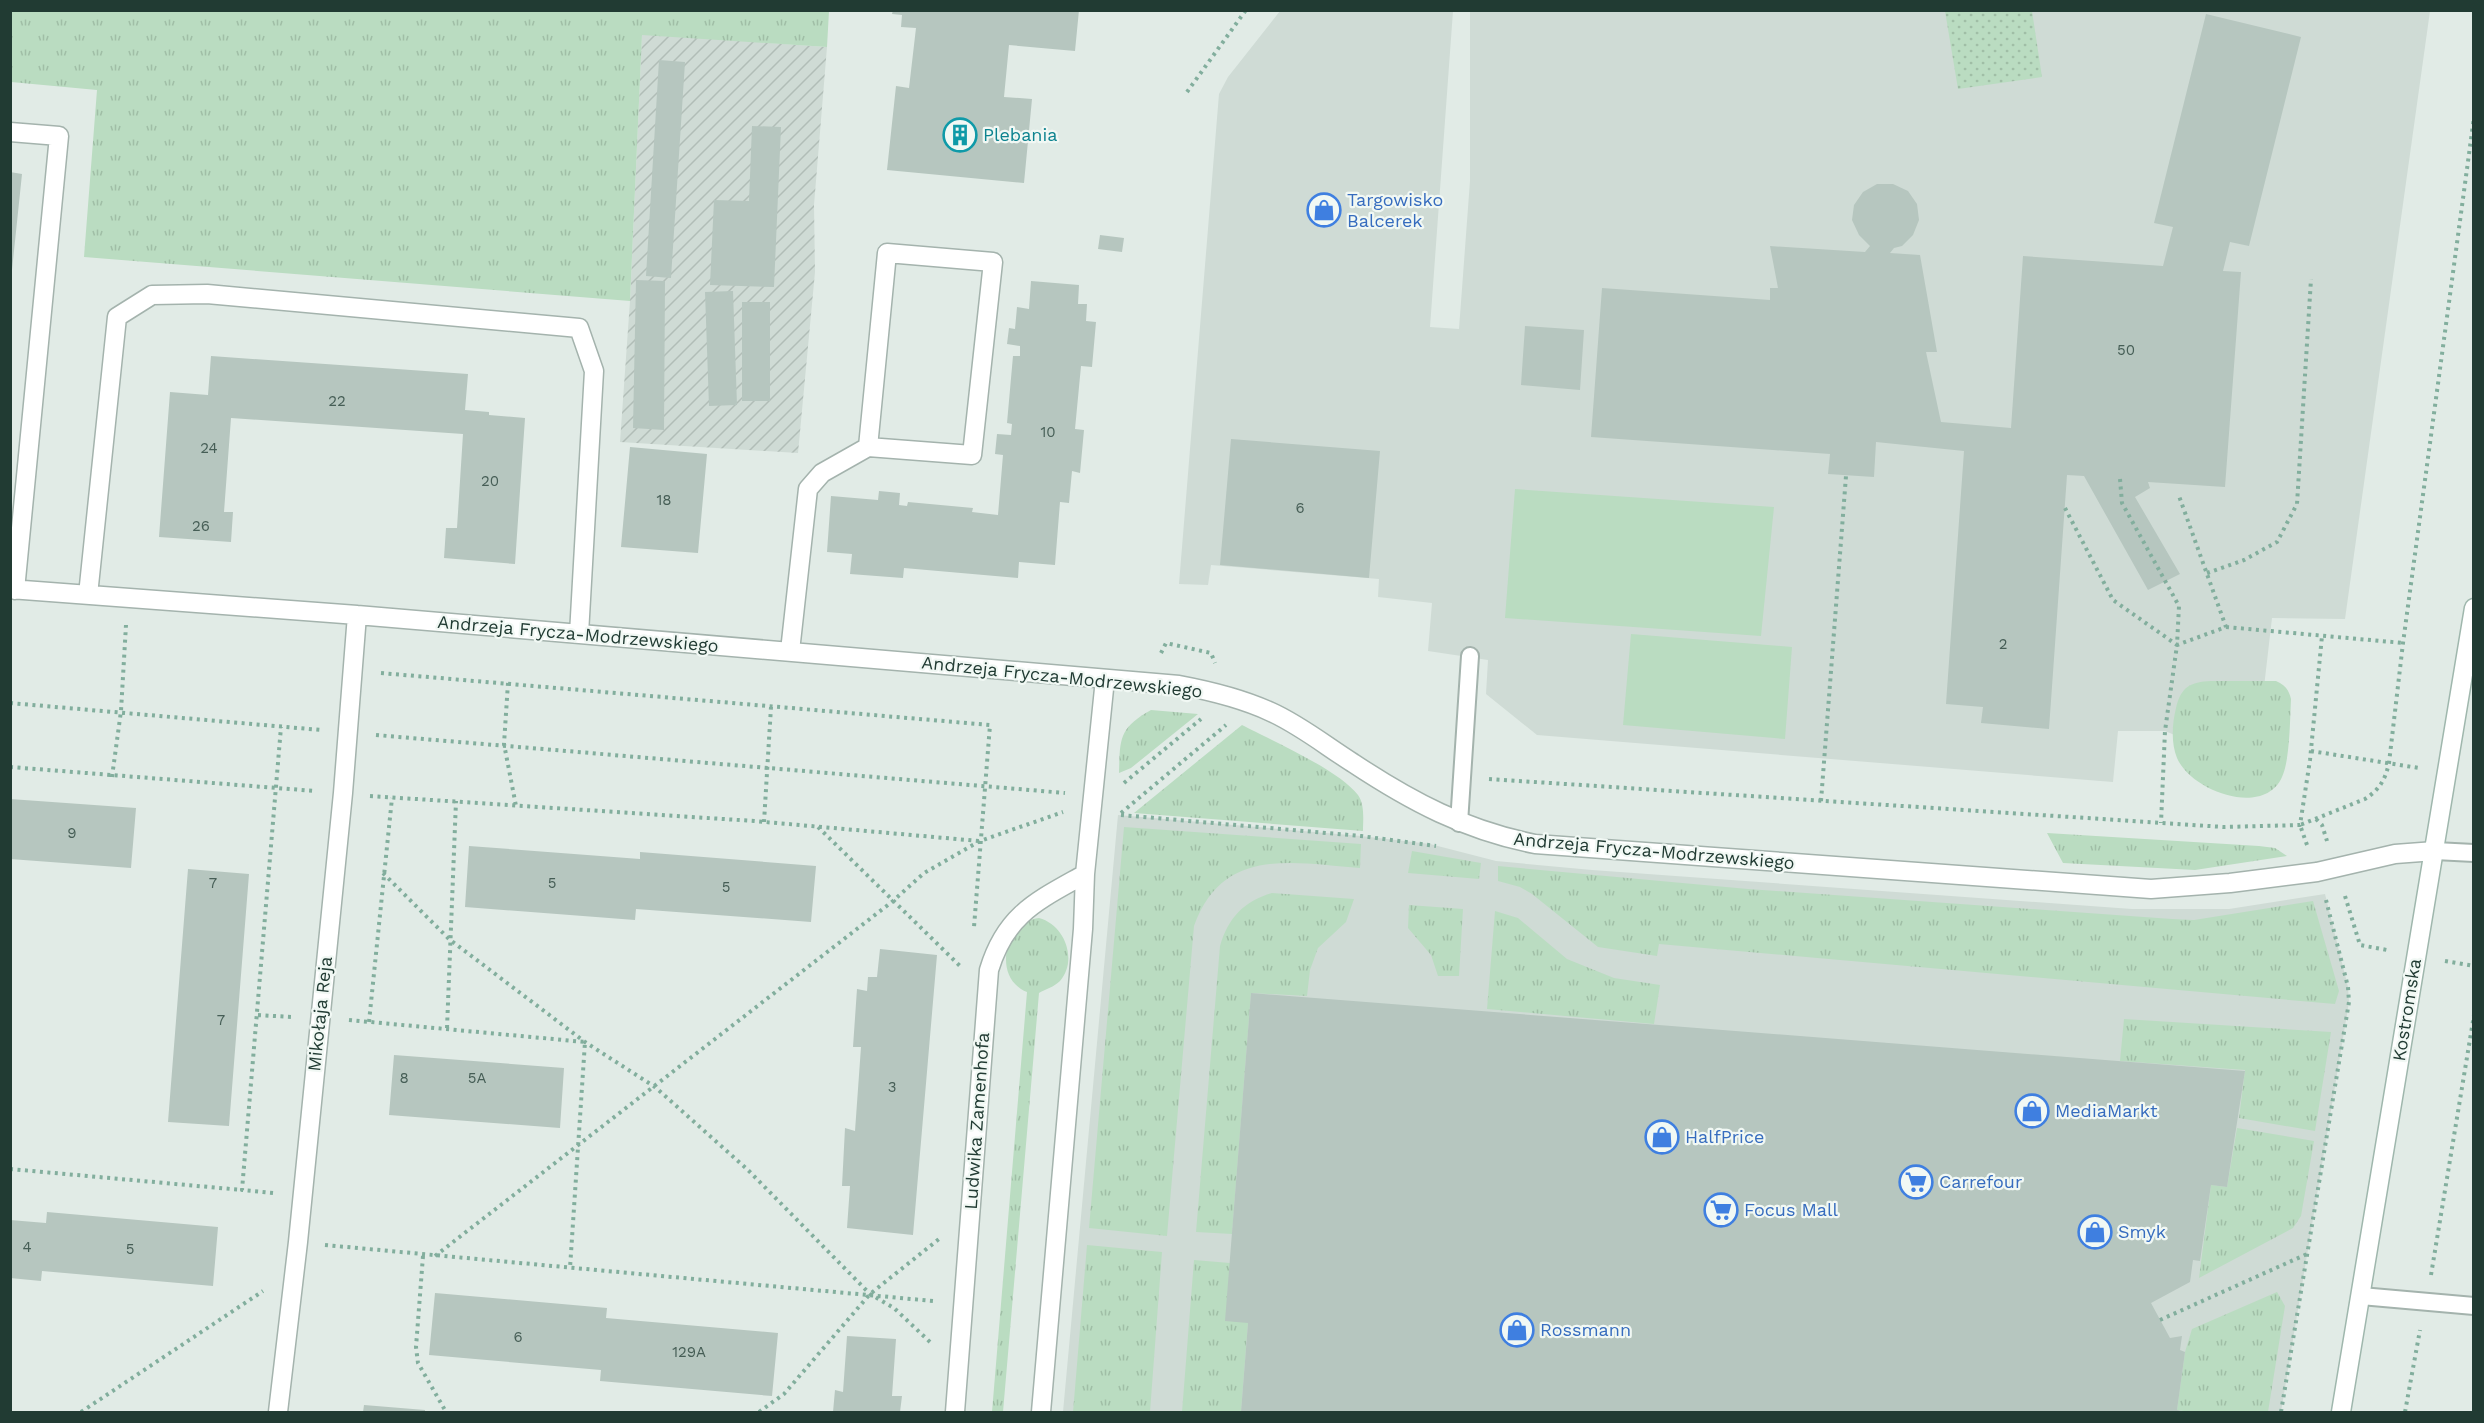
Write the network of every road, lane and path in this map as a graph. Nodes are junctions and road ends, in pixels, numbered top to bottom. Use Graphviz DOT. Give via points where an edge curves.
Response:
graph roads {
  1 [pos="1246,10"];
  2 [pos="1187,92"];
  3 [pos="2474,117"];
  4 [pos="10,132"];
  5 [pos="2311,279"];
  6 [pos="868,447"];
  7 [pos="1846,476"];
  8 [pos="2120,479"];
  9 [pos="2179,496"];
  10 [pos="2065,508"];
  11 [pos="2207,573"];
  12 [pos="13,589"];
  13 [pos="88,595"];
  14 [pos="127,597"];
  15 [pos="2474,608"];
  16 [pos="357,615"];
  17 [pos="2226,627"];
  18 [pos="579,634"];
  19 [pos="2322,636"];
  20 [pos="2403,644"];
  21 [pos="2177,645"];
  22 [pos="790,651"];
  23 [pos="1470,656"];
  24 [pos="371,673"];
  25 [pos="1105,679"];
  26 [pos="508,683"];
  27 [pos="1229,695"];
  28 [pos="10,703"];
  29 [pos="1248,703"];
  30 [pos="771,707"];
  31 [pos="121,711"];
  32 [pos="281,727"];
  33 [pos="346,730"];
  34 [pos="504,744"];
  35 [pos="2310,751"];
  36 [pos="2389,763"];
  37 [pos="10,767"];
  38 [pos="767,769"];
  39 [pos="112,777"];
  40 [pos="1463,777"];
  41 [pos="985,786"];
  42 [pos="275,788"];
  43 [pos="343,793"];
  44 [pos="1094,794"];
  45 [pos="392,798"];
  46 [pos="456,801"];
  47 [pos="1821,801"];
  48 [pos="516,806"];
  49 [pos="1118,815"];
  50 [pos="764,822"];
  51 [pos="1459,823"];
  52 [pos="2161,823"];
  53 [pos="2300,825"];
  54 [pos="818,827"];
  55 [pos="980,841"];
  56 [pos="2435,851"];
  57 [pos="2474,853"];
  58 [pos="2317,872"];
  59 [pos="383,873"];
  60 [pos="1085,874"];
  61 [pos="893,901"];
  62 [pos="449,939"];
  63 [pos="963,969"];
  64 [pos="258,1015"];
  65 [pos="2474,1016"];
  66 [pos="320,1018"];
  67 [pos="369,1022"];
  68 [pos="447,1028"];
  69 [pos="585,1042"];
  70 [pos="655,1087"];
  71 [pos="578,1144"];
  72 [pos="10,1169"];
  73 [pos="242,1190"];
  74 [pos="279,1194"];
  75 [pos="943,1237"];
  76 [pos="298,1242"];
  77 [pos="2308,1254"];
  78 [pos="423,1256"];
  79 [pos="435,1256"];
  80 [pos="570,1268"];
  81 [pos="870,1294"];
  82 [pos="2361,1296"];
  83 [pos="266,1299"];
  84 [pos="935,1301"];
  85 [pos="2427,1301"];
  86 [pos="2474,1306"];
  87 [pos="2160,1320"];
  88 [pos="934,1346"];
  89 [pos="81,1413"];
  90 [pos="278,1413"];
  91 [pos="446,1413"];
  92 [pos="759,1413"];
  93 [pos="955,1413"];
  94 [pos="1041,1413"];
  95 [pos="2281,1413"];
  96 [pos="2342,1413"];
  97 [pos="2405,1413"];
  1 -- 2 [label="path"];
  3 -- 20 [label="path"];
  4 -- 12 [label="street" via="59,136"];
  5 -- 11 [label="path" via="2297,504 2277,542 2244,560"];
  6 -- 6 [label="street" via="888,253 993,262 972,455"];
  6 -- 22 [label="street" via="822,472 808,489"];
  7 -- 47 [label="path"];
  8 -- 21 [label="path" via="2121,503 2179,606"];
  9 -- 11 [label="path"];
  10 -- 21 [label="path" via="2113,600"];
  11 -- 17 [label="path"];
  12 -- 13 [label="street, Andrzeja Frycza-Modrzewskiego"];
  13 -- 14 [label="street, Andrzeja Frycza-Modrzewskiego"];
  13 -- 18 [label="street" via="117,317 152,295 207,294 579,328 594,371"];
  14 -- 16 [label="street, Andrzeja Frycza-Modrzewskiego"];
  14 -- 31 [label="path"];
  15 -- 56 [label="street, Kostromska"];
  16 -- 18 [label="street, Andrzeja Frycza-Modrzewskiego"];
  16 -- 33 [label="street, Mikołaja Reja"];
  17 -- 19 [label="path"];
  17 -- 21 [label="path"];
  18 -- 22 [label="street, Andrzeja Frycza-Modrzewskiego"];
  19 -- 20 [label="path"];
  19 -- 35 [label="path"];
  20 -- 36 [label="path"];
  21 -- 52 [label="path" via="2165,731"];
  22 -- 25 [label="street, Andrzeja Frycza-Modrzewskiego"];
  23 -- 40 [label="lane"];
  24 -- 26 [label="path"];
  25 -- 27 [label="street, Andrzeja Frycza-Modrzewskiego" via="1179,685"];
  25 -- 44 [label="street"];
  26 -- 30 [label="path"];
  26 -- 34 [label="path"];
  27 -- 29 [label="street, Andrzeja Frycza-Modrzewskiego"];
  27 -- 44 [label="path" via="1126,783"];
  28 -- 31 [label="path"];
  29 -- 49 [label="path" via="1231,722"];
  29 -- 51 [label="street, Andrzeja Frycza-Modrzewskiego" via="1288,721 1404,796"];
  30 -- 38 [label="path"];
  30 -- 41 [label="path" via="990,725"];
  31 -- 32 [label="path"];
  31 -- 39 [label="path"];
  32 -- 33 [label="path"];
  32 -- 42 [label="path"];
  33 -- 34 [label="path"];
  33 -- 43 [label="street, Mikołaja Reja"];
  34 -- 38 [label="path"];
  34 -- 48 [label="path"];
  35 -- 36 [label="path"];
  35 -- 53 [label="path"];
  36 -- 53 [label="path" via="2385,780 2374,793"];
  37 -- 39 [label="path"];
  38 -- 41 [label="path"];
  38 -- 50 [label="path"];
  39 -- 42 [label="path"];
  40 -- 47 [label="path"];
  40 -- 51 [label="lane"];
  41 -- 44 [label="path"];
  41 -- 55 [label="path"];
  42 -- 43 [label="path"];
  42 -- 64 [label="path"];
  43 -- 45 [label="path"];
  43 -- 66 [label="street, Mikołaja Reja"];
  44 -- 60 [label="street"];
  45 -- 46 [label="path"];
  45 -- 59 [label="path"];
  46 -- 48 [label="path"];
  46 -- 62 [label="path"];
  47 -- 52 [label="path"];
  48 -- 50 [label="path"];
  50 -- 54 [label="path"];
  51 -- 58 [label="street, Andrzeja Frycza-Modrzewskiego" via="1498,837 1535,844 2120,887 2187,887"];
  52 -- 53 [label="path" via="2224,827"];
  53 -- 58 [label="path"];
  54 -- 55 [label="path"];
  54 -- 61 [label="path"];
  55 -- 61 [label="path" via="924,873"];
  56 -- 57 [label="lane"];
  56 -- 58 [label="street, Andrzeja Frycza-Modrzewskiego" via="2396,854"];
  56 -- 82 [label="street, Kostromska"];
  58 -- 77 [label="path" via="2349,1002"];
  59 -- 62 [label="path"];
  59 -- 67 [label="path"];
  60 -- 93 [label="street, Ludwika Zamenhofa" via="1021,914 1003,934 989,970"];
  60 -- 94 [label="street"];
  61 -- 63 [label="path"];
  61 -- 70 [label="path"];
  62 -- 68 [label="path"];
  62 -- 69 [label="path"];
  64 -- 66 [label="path"];
  64 -- 73 [label="path"];
  65 -- 85 [label="path"];
  66 -- 67 [label="path"];
  66 -- 76 [label="street, Mikołaja Reja"];
  67 -- 68 [label="path"];
  68 -- 69 [label="path"];
  69 -- 70 [label="path"];
  69 -- 71 [label="path"];
  70 -- 71 [label="path"];
  70 -- 81 [label="path" via="747,1169"];
  71 -- 79 [label="path"];
  71 -- 80 [label="path"];
  72 -- 73 [label="path"];
  73 -- 74 [label="path"];
  75 -- 81 [label="path"];
  76 -- 78 [label="path"];
  76 -- 90 [label="street, Mikołaja Reja"];
  77 -- 87 [label="path"];
  77 -- 95 [label="path"];
  78 -- 79 [label="path"];
  78 -- 91 [label="path" via="418,1363"];
  79 -- 80 [label="path"];
  80 -- 81 [label="path"];
  81 -- 84 [label="path"];
  81 -- 88 [label="path" via="894,1308"];
  81 -- 92 [label="path" via="784,1394"];
  82 -- 85 [label="lane"];
  82 -- 96 [label="street, Kostromska"];
  83 -- 89 [label="path" via="268,1288"];
  85 -- 86 [label="lane"];
  85 -- 97 [label="path"];
}
